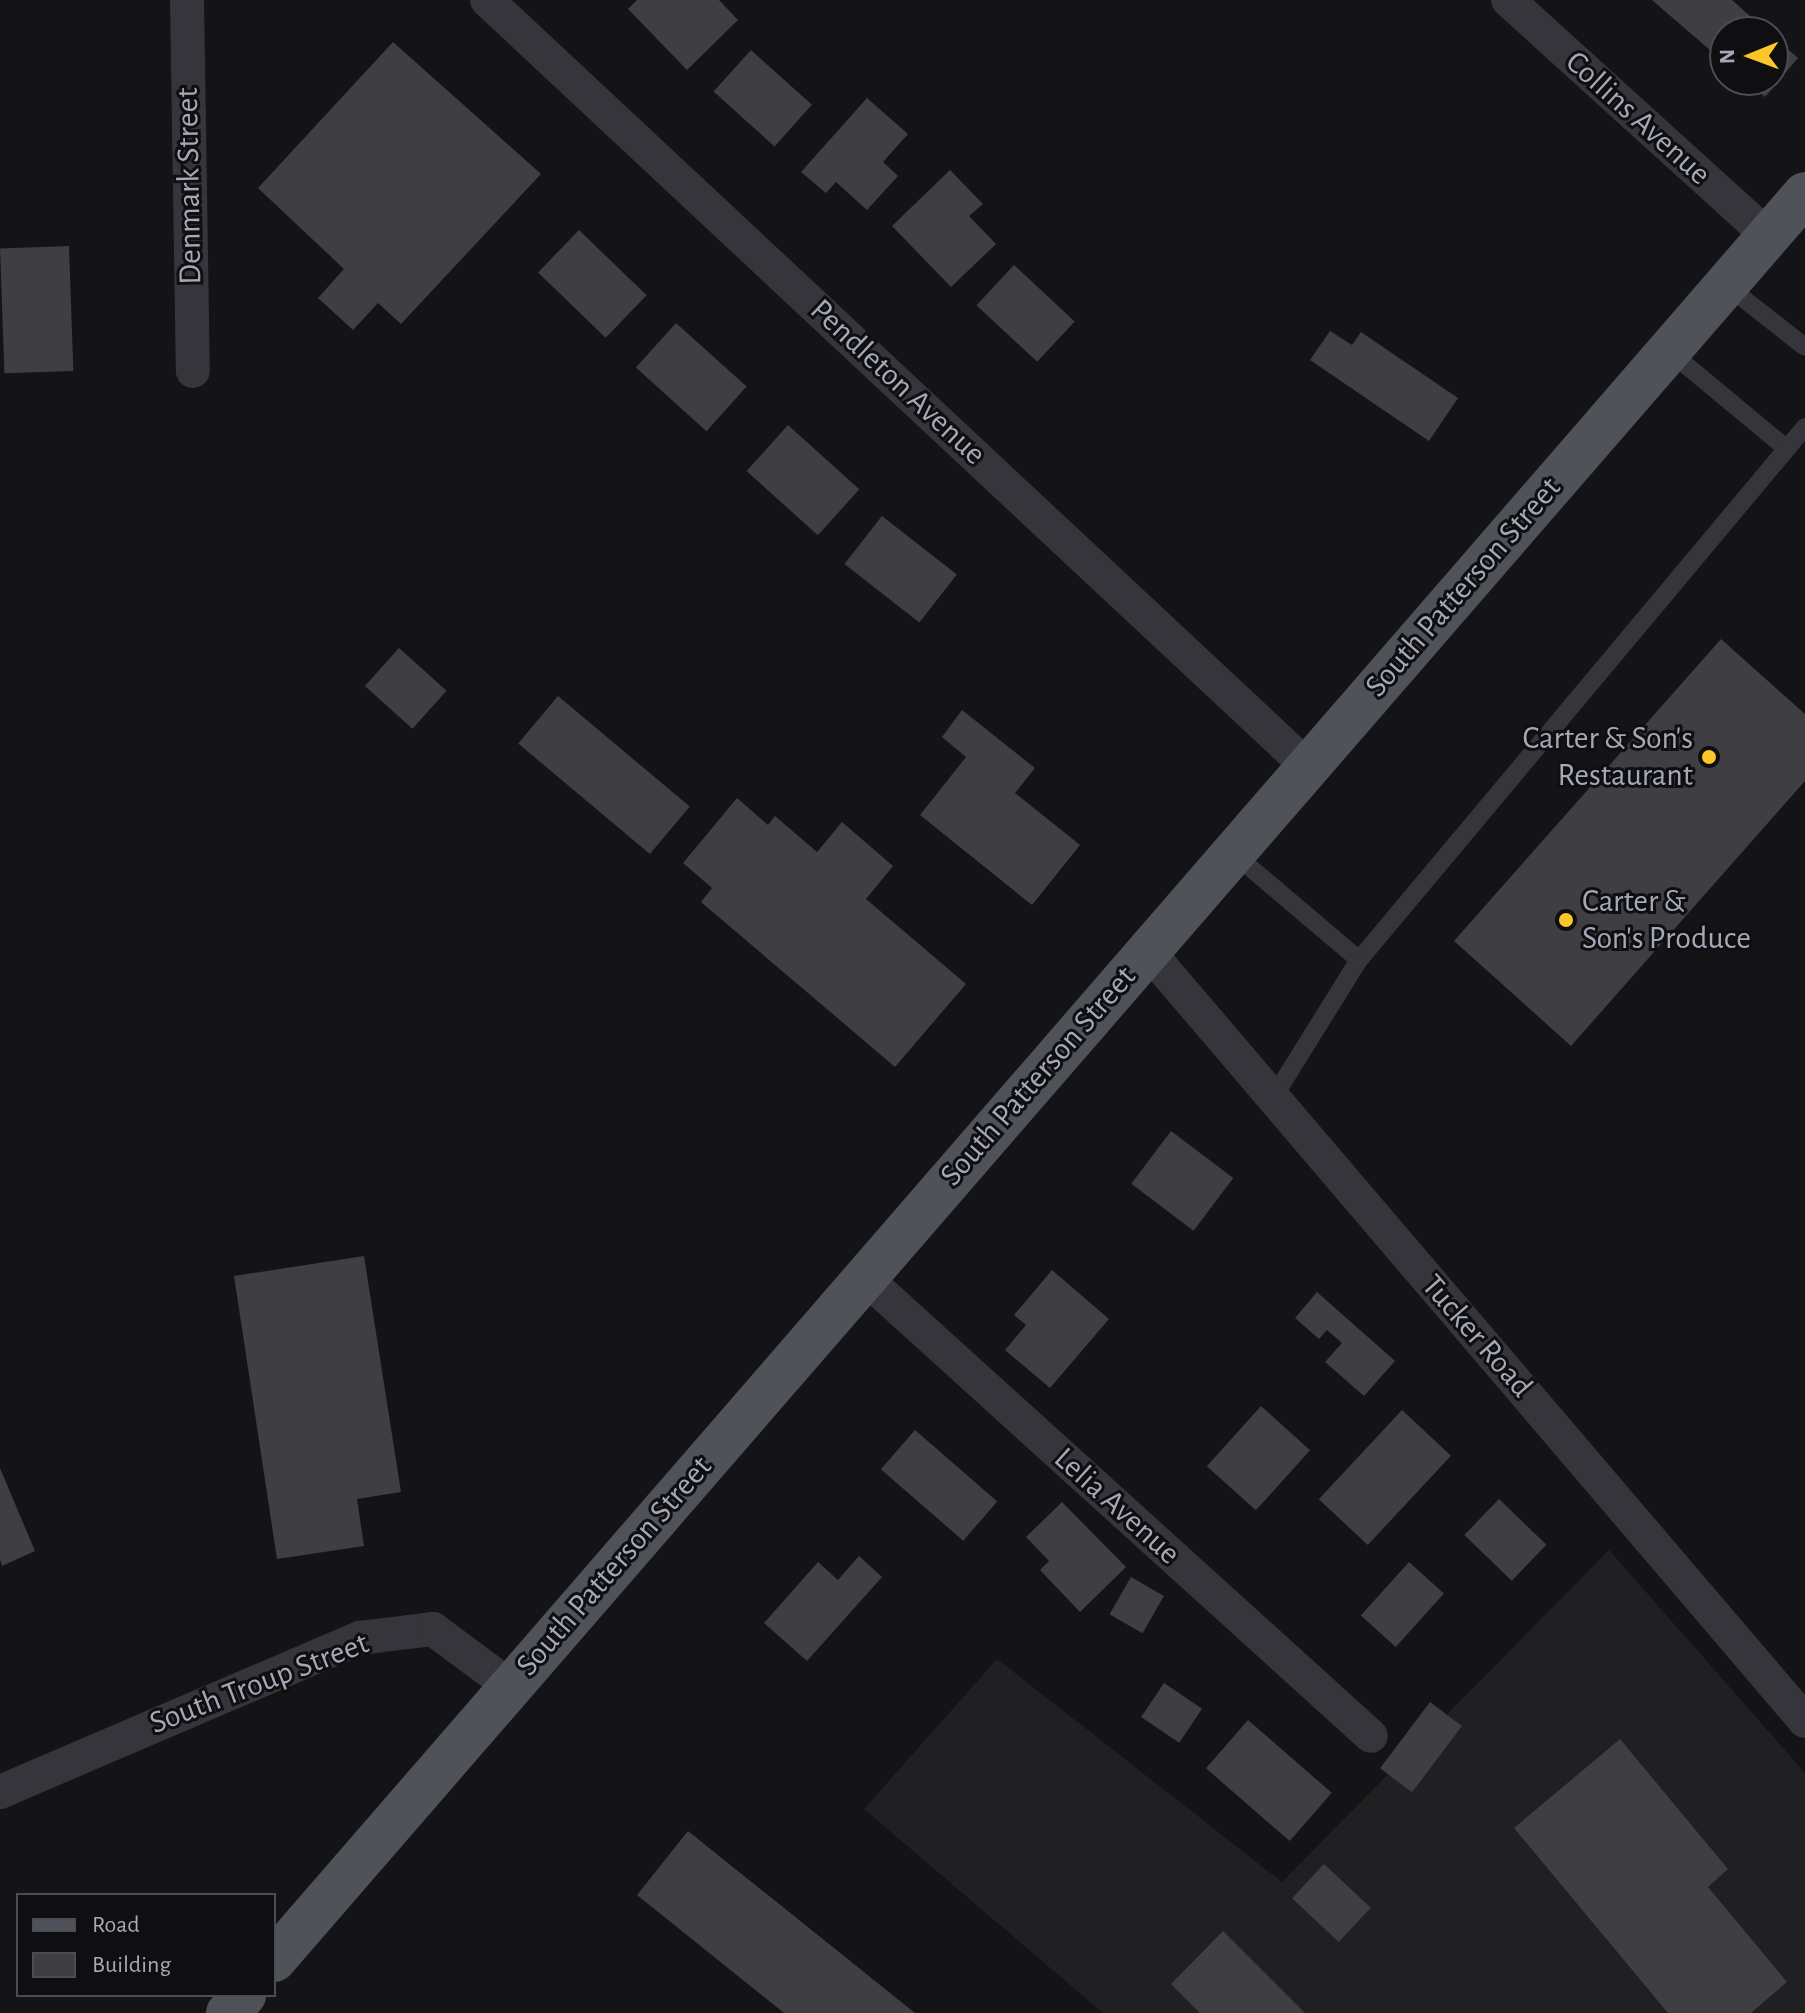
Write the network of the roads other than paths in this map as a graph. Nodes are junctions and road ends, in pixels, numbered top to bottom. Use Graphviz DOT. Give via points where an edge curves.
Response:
graph roads {
  1 [pos="187,0"];
  2 [pos="487,0"];
  3 [pos="1508,0"];
  4 [pos="1805,194"];
  5 [pos="1768,236"];
  6 [pos="1726,285"];
  7 [pos="1805,347"];
  8 [pos="1669,351"];
  9 [pos="193,371"];
  10 [pos="1805,427"];
  11 [pos="1787,449"];
  12 [pos="1307,766"];
  13 [pos="1233,853"];
  14 [pos="1148,951"];
  15 [pos="1359,960"];
  16 [pos="1273,1098"];
  17 [pos="863,1276"];
  18 [pos="511,1687"];
  19 [pos="1805,1721"];
  20 [pos="1371,1736"];
  21 [pos="0,1792"];
  22 [pos="276,1958"];
  23 [pos="242,1997"];
  24 [pos="228,2013"];
  1 -- 9 [label="street, Denmark Street"];
  2 -- 12 [label="street, Pendleton Avenue"];
  3 -- 5 [label="street, Collins Avenue"];
  4 -- 5 [label="main road, South Patterson Street"];
  5 -- 6 [label="main road, South Patterson Street"];
  6 -- 7 [label="lane"];
  6 -- 8 [label="main road, South Patterson Street"];
  8 -- 11 [label="lane"];
  8 -- 12 [label="main road, South Patterson Street"];
  10 -- 11 [label="lane"];
  11 -- 15 [label="lane"];
  12 -- 13 [label="main road, South Patterson Street"];
  13 -- 14 [label="main road, South Patterson Street"];
  13 -- 15 [label="lane"];
  14 -- 16 [label="street, Tucker Road"];
  14 -- 17 [label="main road, South Patterson Street"];
  15 -- 16 [label="lane"];
  16 -- 19 [label="street, Tucker Road"];
  17 -- 18 [label="main road, South Patterson Street"];
  17 -- 20 [label="street, Lelia Avenue"];
  18 -- 21 [label="street, South Troup Street" via="433,1629 360,1638"];
  18 -- 22 [label="main road, South Patterson Street"];
  23 -- 24 [label="main road"];
}
